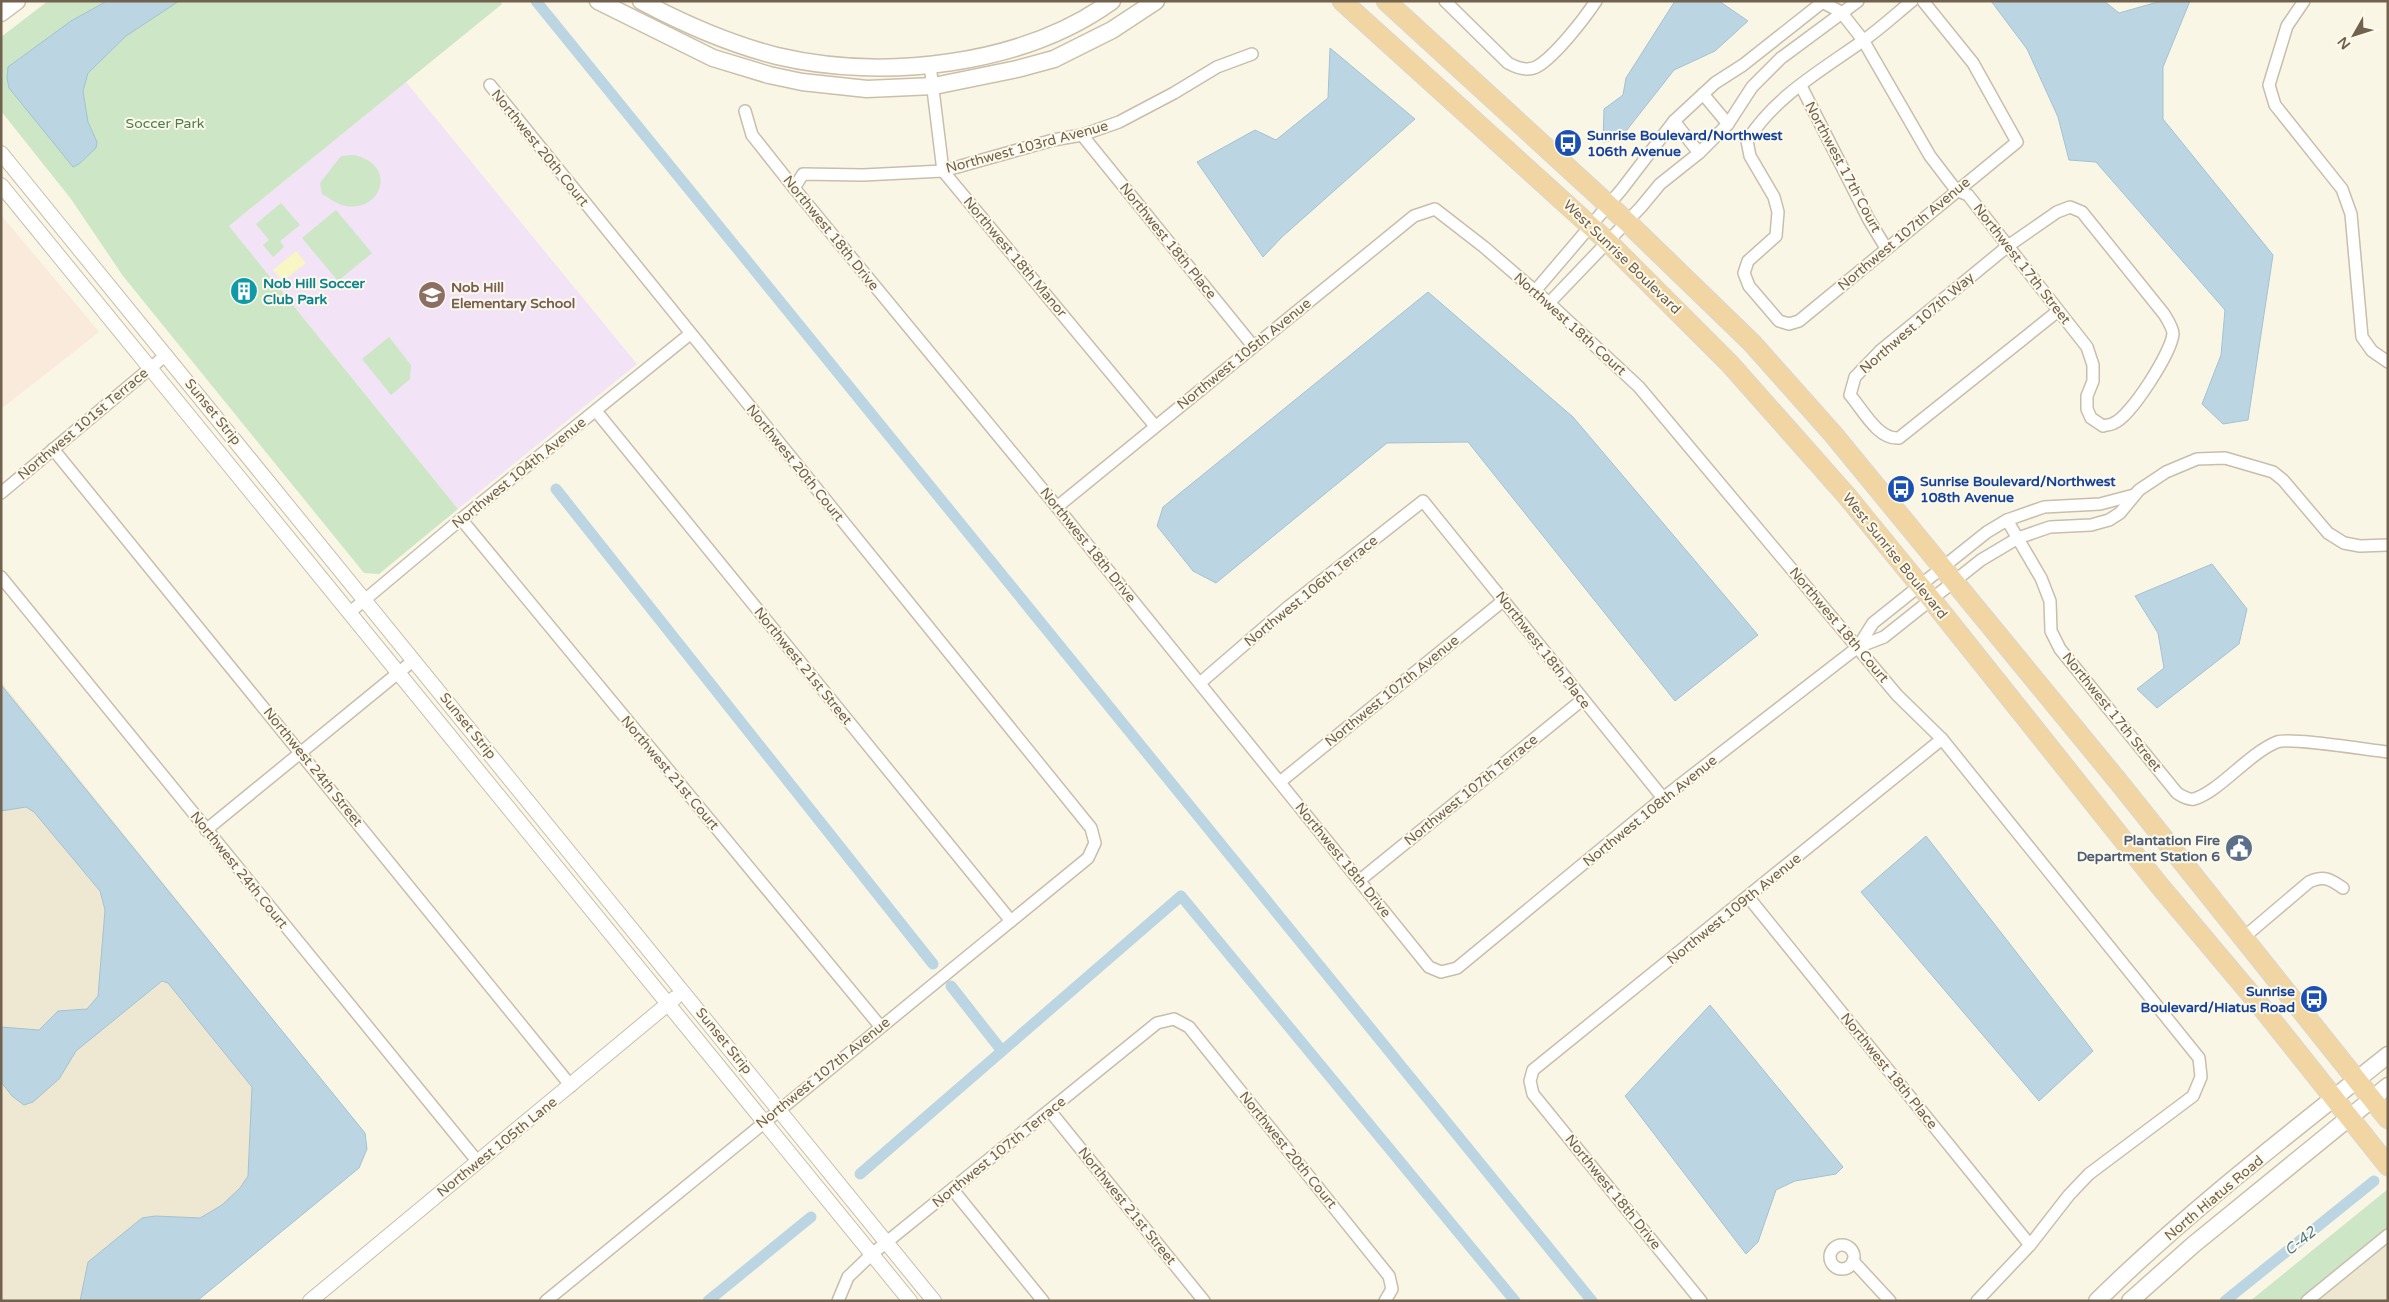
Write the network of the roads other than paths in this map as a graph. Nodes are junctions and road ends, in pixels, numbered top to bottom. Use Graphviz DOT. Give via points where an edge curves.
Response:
graph roads {
  1 [pos="17,1"];
  2 [pos="598,1"];
  3 [pos="641,1"];
  4 [pos="1112,1"];
  5 [pos="1156,1"];
  6 [pos="1342,1"];
  7 [pos="1386,1"];
  8 [pos="1445,1"];
  9 [pos="1596,1"];
  10 [pos="1858,1"];
  11 [pos="1912,1"];
  12 [pos="1923,1"];
  13 [pos="2304,1"];
  14 [pos="1822,2"];
  15 [pos="1840,7"];
  16 [pos="1,14"];
  17 [pos="1863,40"];
  18 [pos="1252,54"];
  19 [pos="930,65"];
  20 [pos="490,85"];
  21 [pos="934,86"];
  22 [pos="1801,86"];
  23 [pos="1703,94"];
  24 [pos="746,111"];
  25 [pos="1674,121"];
  26 [pos="1728,124"];
  27 [pos="1082,135"];
  28 [pos="1,153"];
  29 [pos="1699,153"];
  30 [pos="943,171"];
  31 [pos="1,185"];
  32 [pos="794,188"];
  33 [pos="1956,190"];
  34 [pos="1609,206"];
  35 [pos="1435,209"];
  36 [pos="1626,221"];
  37 [pos="1592,227"];
  38 [pos="1607,241"];
  39 [pos="2008,246"];
  40 [pos="1886,248"];
  41 [pos="1535,291"];
  42 [pos="1549,303"];
  43 [pos="2058,311"];
  44 [pos="690,334"];
  45 [pos="1253,346"];
  46 [pos="166,355"];
  47 [pos="2388,362"];
  48 [pos="150,368"];
  49 [pos="596,411"];
  50 [pos="1155,426"];
  51 [pos="2103,426"];
  52 [pos="53,449"];
  53 [pos="1,493"];
  54 [pos="2134,495"];
  55 [pos="1423,502"];
  56 [pos="1057,507"];
  57 [pos="461,519"];
  58 [pos="2007,520"];
  59 [pos="2018,538"];
  60 [pos="2388,545"];
  61 [pos="1942,567"];
  62 [pos="1,578"];
  63 [pos="1955,583"];
  64 [pos="1926,592"];
  65 [pos="365,599"];
  66 [pos="1504,600"];
  67 [pos="349,613"];
  68 [pos="1858,647"];
  69 [pos="414,660"];
  70 [pos="398,673"];
  71 [pos="1200,683"];
  72 [pos="1582,700"];
  73 [pos="1942,739"];
  74 [pos="300,751"];
  75 [pos="2388,752"];
  76 [pos="1280,782"];
  77 [pos="1663,798"];
  78 [pos="206,830"];
  79 [pos="1095,843"];
  80 [pos="1360,880"];
  81 [pos="2343,888"];
  82 [pos="1748,898"];
  83 [pos="1011,921"];
  84 [pos="2243,938"];
  85 [pos="1442,972"];
  86 [pos="684,992"];
  87 [pos="668,1004"];
  88 [pos="1174,1019"];
  89 [pos="880,1026"];
  90 [pos="2388,1055"];
  91 [pos="1530,1080"];
  92 [pos="2357,1080"];
  93 [pos="572,1086"];
  94 [pos="2388,1086"];
  95 [pos="2334,1098"];
  96 [pos="2372,1099"];
  97 [pos="779,1109"];
  98 [pos="1050,1111"];
  99 [pos="2349,1118"];
  100 [pos="2388,1119"];
  101 [pos="764,1122"];
  102 [pos="478,1162"];
  103 [pos="2388,1166"];
  104 [pos="953,1190"];
  105 [pos="2388,1234"];
  106 [pos="886,1242"];
  107 [pos="2030,1245"];
  108 [pos="872,1254"];
  109 [pos="1853,1261"];
  110 [pos="310,1301"];
  111 [pos="546,1301"];
  112 [pos="838,1301"];
  113 [pos="910,1301"];
  114 [pos="934,1301"];
  115 [pos="1043,1301"];
  116 [pos="1204,1301"];
  117 [pos="1385,1301"];
  118 [pos="1701,1301"];
  119 [pos="1890,1301"];
  120 [pos="1977,1301"];
  121 [pos="2097,1301"];
  122 [pos="2130,1301"];
  123 [pos="2307,1301"];
  1 -- 16 [label="main road"];
  2 -- 21 [label="main road" via="713,58 769,75 868,89"];
  3 -- 19 [label="main road" via="674,19 777,56 869,67"];
  4 -- 19 [label="main road" via="1045,38 994,53"];
  5 -- 21 [label="main road" via="1112,30 1054,59"];
  6 -- 37 [label="highway, West Sunrise Boulevard"];
  7 -- 34 [label="highway, West Sunrise Boulevard"];
  8 -- 9 [label="street" via="1508,63 1520,70 1537,67 1564,41"];
  10 -- 15 [label="street"];
  11 -- 17 [label="street"];
  12 -- 33 [label="street, Northwest 107th Avenue" via="1973,63 2017,142"];
  13 -- 47 [label="street" via="2287,26 2268,85 2274,104 2342,189 2351,214 2362,337 2372,352"];
  14 -- 15 [label="street"];
  14 -- 23 [label="street"];
  15 -- 17 [label="street, Northwest 17th Street"];
  15 -- 26 [label="street" via="1752,87"];
  17 -- 22 [label="street"];
  17 -- 33 [label="street, Northwest 17th Street" via="1930,156"];
  18 -- 27 [label="street, Northwest 103rd Avenue" via="1217,67 1119,122"];
  19 -- 21 [label="street"];
  20 -- 44 [label="street, Northwest 20th Court"];
  21 -- 30 [label="street"];
  22 -- 40 [label="street, Northwest 17th Court"];
  22 -- 40 [label="street, Northwest 107th Avenue" via="1779,102 1747,142 1750,156 1774,196 1778,212 1776,236 1748,261 1744,273 1749,286 1779,321 1789,324 1799,321"];
  23 -- 25 [label="street"];
  23 -- 26 [label="street"];
  24 -- 32 [label="street, Northwest 18th Drive" via="752,135"];
  25 -- 29 [label="street"];
  25 -- 34 [label="street"];
  26 -- 29 [label="street"];
  27 -- 30 [label="street, Northwest 103rd Avenue"];
  27 -- 45 [label="street, Northwest 18th Place"];
  28 -- 46 [label="street, Sunset Strip"];
  29 -- 36 [label="street" via="1660,184"];
  30 -- 32 [label="street, Northwest 103rd Avenue" via="803,174"];
  30 -- 50 [label="street, Northwest 18th Manor"];
  31 -- 48 [label="street, Sunset Strip"];
  32 -- 56 [label="street, Northwest 18th Drive"];
  33 -- 39 [label="street, Northwest 17th Street" via="1968,195"];
  33 -- 40 [label="street, Northwest 107th Avenue"];
  34 -- 36 [label="highway, West Sunrise Boulevard"];
  34 -- 37 [label="street"];
  35 -- 41 [label="street, Northwest 18th Court"];
  35 -- 45 [label="street, Northwest 105th Avenue" via="1414,216"];
  36 -- 38 [label="street"];
  36 -- 61 [label="highway, West Sunrise Boulevard" via="1752,343 1833,434"];
  37 -- 38 [label="highway, West Sunrise Boulevard"];
  37 -- 41 [label="street"];
  38 -- 42 [label="street"];
  38 -- 64 [label="highway, West Sunrise Boulevard" via="1730,364 1846,495"];
  39 -- 43 [label="street, Northwest 17th Street"];
  39 -- 43 [label="street, Northwest 107th Way" via="1880,351 1855,377 1850,395 1880,432 1889,438 1900,438"];
  39 -- 51 [label="street, Northwest 107th Way" via="2057,212 2070,207 2082,212 2168,322 2173,332 2171,343 2156,375 2116,423"];
  41 -- 42 [label="street, Northwest 18th Court"];
  42 -- 68 [label="street, Northwest 18th Court" via="1639,387"];
  43 -- 51 [label="street, Northwest 17th Street" via="2087,347 2093,365 2087,409 2091,418"];
  44 -- 49 [label="street, Northwest 104th Avenue"];
  44 -- 79 [label="street, Northwest 20th Court" via="1091,828"];
  45 -- 50 [label="street, Northwest 105th Avenue"];
  46 -- 48 [label="street, Northwest 101st Terrace"];
  46 -- 65 [label="street, Sunset Strip"];
  48 -- 52 [label="street, Northwest 101st Terrace"];
  48 -- 67 [label="street, Sunset Strip"];
  49 -- 57 [label="street, Northwest 104th Avenue"];
  49 -- 83 [label="street, Northwest 21st Street"];
  50 -- 56 [label="street, Northwest 105th Avenue"];
  52 -- 53 [label="street, Northwest 101st Terrace"];
  52 -- 74 [label="street, Northwest 24th Street"];
  54 -- 58 [label="street, Northwest 108th Avenue" via="2100,504 2044,506"];
  54 -- 59 [label="street, Northwest 108th Avenue" via="2120,514 2109,520 2091,525 2050,527"];
  54 -- 60 [label="street, Northwest 108th Avenue" via="2166,472 2197,459 2226,458 2273,472 2328,533 2344,543"];
  55 -- 66 [label="street, Northwest 18th Place"];
  55 -- 71 [label="street, Northwest 106th Terrace" via="1288,607"];
  56 -- 71 [label="street, Northwest 18th Drive"];
  57 -- 65 [label="street, Northwest 104th Avenue"];
  57 -- 89 [label="street, Northwest 21st Court"];
  58 -- 59 [label="street, Northwest 17th Street"];
  58 -- 61 [label="street, Northwest 108th Avenue"];
  59 -- 63 [label="street, Northwest 108th Avenue" via="1981,560"];
  59 -- 75 [label="street, Northwest 17th Street" via="2050,601 2051,631 2060,649 2177,793 2185,798 2194,799 2262,750 2279,742"];
  61 -- 63 [label="highway, West Sunrise Boulevard"];
  61 -- 64 [label="street, Northwest 108th Avenue"];
  62 -- 78 [label="street, Northwest 24th Court"];
  63 -- 64 [label="street, Northwest 108th Avenue"];
  63 -- 84 [label="highway, West Sunrise Boulevard"];
  64 -- 68 [label="street, Northwest 108th Avenue" via="1884,637"];
  64 -- 68 [label="street, Northwest 108th Avenue" via="1873,623"];
  64 -- 95 [label="highway, West Sunrise Boulevard" via="2159,885"];
  65 -- 67 [label="street, Northwest 104th Avenue"];
  65 -- 69 [label="street, Sunset Strip"];
  66 -- 72 [label="street, Northwest 18th Place"];
  66 -- 76 [label="street, Northwest 107th Avenue"];
  67 -- 70 [label="street, Sunset Strip"];
  68 -- 73 [label="street, Northwest 18th Court" via="1897,695"];
  68 -- 77 [label="street, Northwest 108th Avenue"];
  69 -- 70 [label="street"];
  69 -- 86 [label="street, Sunset Strip"];
  70 -- 74 [label="street"];
  70 -- 87 [label="street, Sunset Strip"];
  71 -- 76 [label="street, Northwest 18th Drive"];
  72 -- 77 [label="street, Northwest 18th Place"];
  72 -- 80 [label="street, Northwest 107th Terrace"];
  73 -- 82 [label="street, Northwest 109th Avenue"];
  73 -- 107 [label="street, Northwest 18th Court" via="2199,1058 2201,1077 2193,1096 2089,1174"];
  74 -- 78 [label="street"];
  74 -- 93 [label="street, Northwest 24th Street"];
  76 -- 80 [label="street, Northwest 18th Drive"];
  77 -- 85 [label="street, Northwest 108th Avenue" via="1457,968"];
  78 -- 102 [label="street, Northwest 24th Court"];
  79 -- 83 [label="street, Northwest 107th Avenue" via="1088,858"];
  80 -- 85 [label="street, Northwest 18th Drive" via="1429,967"];
  81 -- 84 [label="street" via="2329,878 2309,882"];
  82 -- 91 [label="street, Northwest 109th Avenue" via="1534,1070"];
  82 -- 107 [label="street, Northwest 18th Place"];
  83 -- 89 [label="street, Northwest 107th Avenue"];
  84 -- 92 [label="highway, West Sunrise Boulevard"];
  86 -- 87 [label="street, Northwest 105th Lane"];
  86 -- 97 [label="street, Sunset Strip"];
  87 -- 93 [label="street, Northwest 105th Lane"];
  87 -- 101 [label="street, Sunset Strip"];
  88 -- 98 [label="street, Northwest 107th Terrace" via="1157,1023"];
  88 -- 117 [label="street, Northwest 20th Court" via="1189,1027 1388,1276 1392,1289"];
  89 -- 97 [label="street, Northwest 107th Avenue"];
  90 -- 92 [label="main road, North Hiatus Road"];
  91 -- 118 [label="street, Northwest 18th Drive" via="1533,1094"];
  92 -- 95 [label="main road, North Hiatus Road"];
  92 -- 96 [label="highway, West Sunrise Boulevard"];
  93 -- 102 [label="street, Northwest 105th Lane"];
  94 -- 96 [label="main road, North Hiatus Road"];
  95 -- 99 [label="highway, West Sunrise Boulevard"];
  95 -- 121 [label="main road, North Hiatus Road" via="2130,1268"];
  96 -- 99 [label="main road, North Hiatus Road"];
  96 -- 100 [label="highway, West Sunrise Boulevard"];
  97 -- 101 [label="street, Northwest 107th Avenue"];
  97 -- 106 [label="street, Sunset Strip"];
  98 -- 104 [label="street, Northwest 107th Terrace"];
  98 -- 116 [label="street, Northwest 21st Street"];
  99 -- 103 [label="highway, West Sunrise Boulevard"];
  99 -- 122 [label="main road, North Hiatus Road" via="2193,1245"];
  101 -- 108 [label="street, Sunset Strip"];
  101 -- 111 [label="street, Northwest 107th Avenue"];
  102 -- 110 [label="street, Northwest 105th Lane"];
  104 -- 106 [label="street, Northwest 107th Terrace"];
  104 -- 115 [label="street"];
  105 -- 123 [label="street"];
  106 -- 108 [label="street, Northwest 107th Terrace"];
  106 -- 114 [label="street, Sunset Strip"];
  107 -- 120 [label="street"];
  108 -- 112 [label="street, Northwest 107th Terrace" via="848,1278"];
  108 -- 113 [label="street, Sunset Strip"];
  109 -- 119 [label="street"];
}
